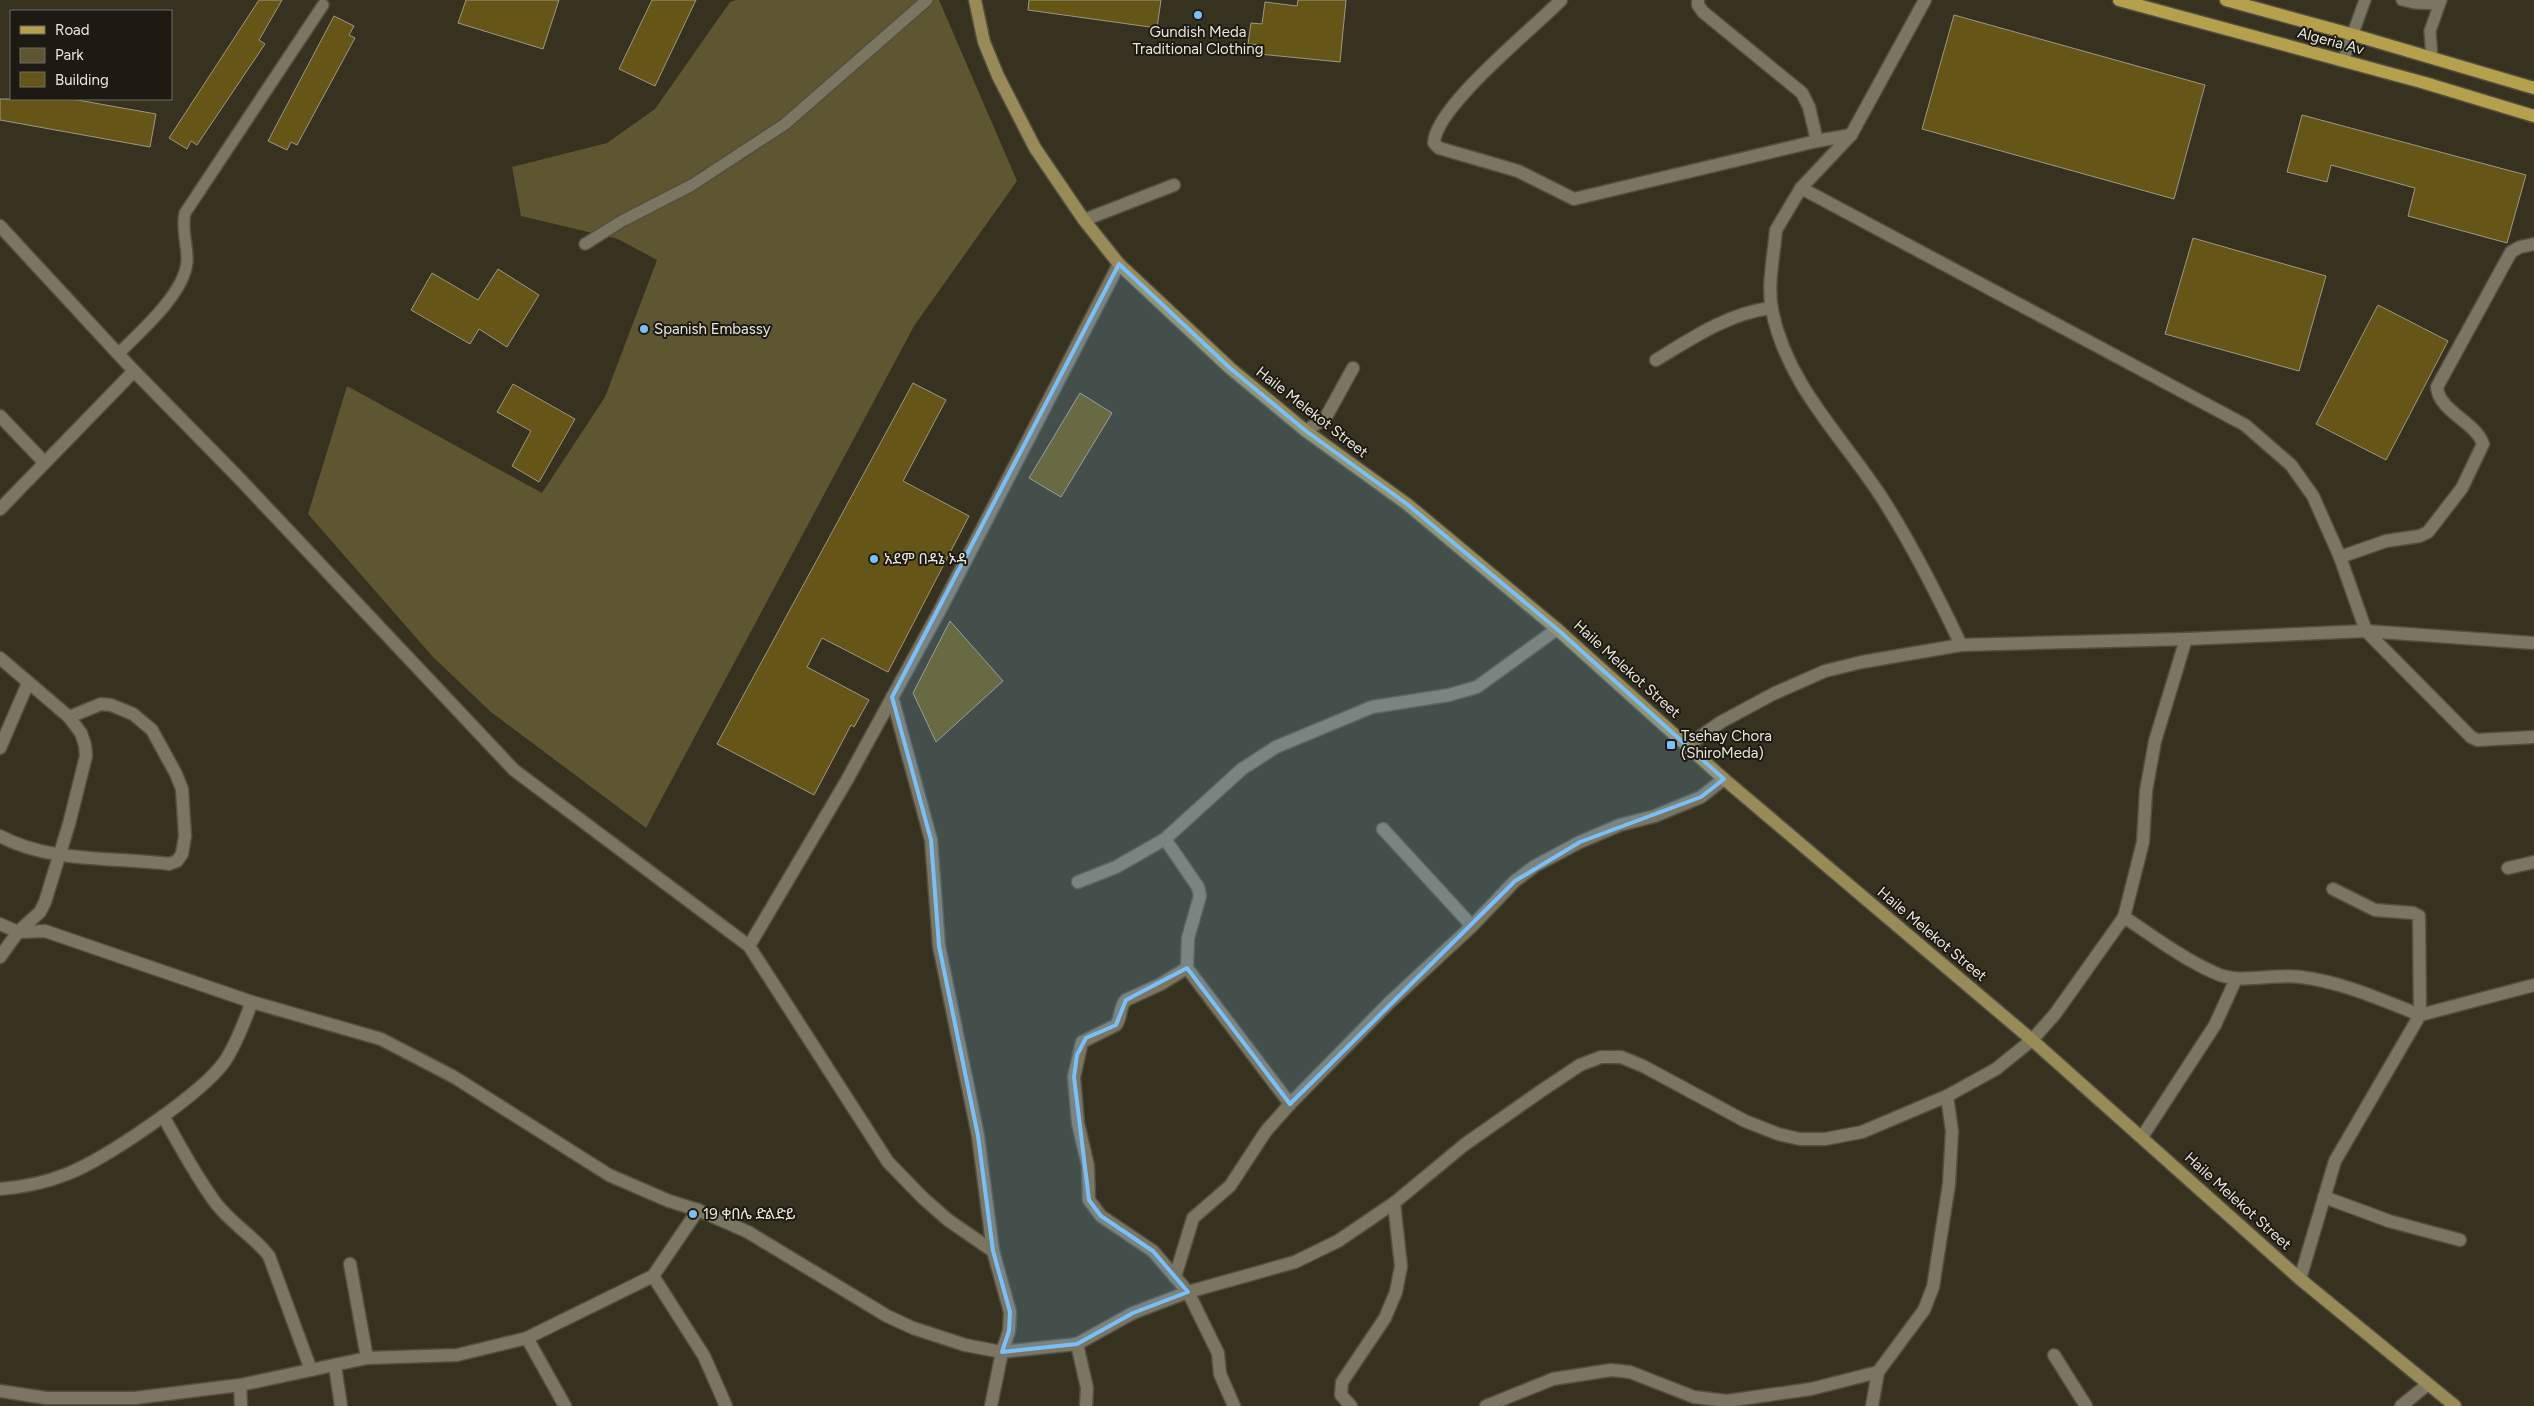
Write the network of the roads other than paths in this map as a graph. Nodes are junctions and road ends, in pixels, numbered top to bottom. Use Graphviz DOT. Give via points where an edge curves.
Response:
graph roads {
  1 [pos="927,0"];
  2 [pos="975,0"];
  3 [pos="1561,0"];
  4 [pos="1698,0"];
  5 [pos="1925,0"];
  6 [pos="2119,0"];
  7 [pos="2226,0"];
  8 [pos="2365,0"];
  9 [pos="2402,0"];
  10 [pos="2440,2"];
  11 [pos="323,5"];
  12 [pos="2354,35"];
  13 [pos="2432,58"];
  14 [pos="2343,61"];
  15 [pos="2534,88"];
  16 [pos="2534,116"];
  17 [pos="1851,135"];
  18 [pos="1817,141"];
  19 [pos="1174,185"];
  20 [pos="1801,188"];
  21 [pos="1084,220"];
  22 [pos="0,226"];
  23 [pos="585,244"];
  24 [pos="2534,244"];
  25 [pos="1119,264"];
  26 [pos="1771,308"];
  27 [pos="118,354"];
  28 [pos="1656,360"];
  29 [pos="1353,368"];
  30 [pos="134,371"];
  31 [pos="0,416"];
  32 [pos="1306,431"];
  33 [pos="44,462"];
  34 [pos="0,509"];
  35 [pos="2340,557"];
  36 [pos="1557,629"];
  37 [pos="2366,631"];
  38 [pos="2186,639"];
  39 [pos="2534,643"];
  40 [pos="1960,645"];
  41 [pos="0,658"];
  42 [pos="28,682"];
  43 [pos="892,697"];
  44 [pos="69,717"];
  45 [pos="2534,737"];
  46 [pos="1687,746"];
  47 [pos="0,748"];
  48 [pos="1724,779"];
  49 [pos="1383,829"];
  50 [pos="0,836"];
  51 [pos="1165,839"];
  52 [pos="59,854"];
  53 [pos="2534,862"];
  54 [pos="2508,868"];
  55 [pos="1078,882"];
  56 [pos="2333,889"];
  57 [pos="2124,917"];
  58 [pos="0,924"];
  59 [pos="1472,926"];
  60 [pos="18,932"];
  61 [pos="749,946"];
  62 [pos="0,957"];
  63 [pos="1187,968"];
  64 [pos="2236,979"];
  65 [pos="2534,985"];
  66 [pos="252,1002"];
  67 [pos="2420,1015"];
  68 [pos="2032,1040"];
  69 [pos="1947,1096"];
  70 [pos="1290,1104"];
  71 [pos="162,1116"];
  72 [pos="2142,1137"];
  73 [pos="0,1190"];
  74 [pos="2324,1197"];
  75 [pos="1394,1203"];
  76 [pos="698,1210"];
  77 [pos="2460,1240"];
  78 [pos="993,1250"];
  79 [pos="350,1264"];
  80 [pos="653,1276"];
  81 [pos="1175,1277"];
  82 [pos="2300,1279"];
  83 [pos="1188,1292"];
  84 [pos="527,1338"];
  85 [pos="1077,1344"];
  86 [pos="1002,1352"];
  87 [pos="2054,1355"];
  88 [pos="367,1358"];
  89 [pos="335,1366"];
  90 [pos="311,1370"];
  91 [pos="1878,1372"];
  92 [pos="240,1385"];
  93 [pos="2427,1385"];
  94 [pos="0,1391"];
  95 [pos="95,1402"];
  96 [pos="136,1402"];
  97 [pos="241,1406"];
  98 [pos="342,1406"];
  99 [pos="565,1406"];
  100 [pos="726,1406"];
  101 [pos="991,1406"];
  102 [pos="1086,1406"];
  103 [pos="1234,1406"];
  104 [pos="1351,1406"];
  105 [pos="1486,1406"];
  106 [pos="1872,1406"];
  107 [pos="2086,1406"];
  108 [pos="2402,1406"];
  109 [pos="2456,1406"];
  1 -- 23 [label="lane" via="785,124 692,185"];
  2 -- 21 [label="main road, Haile Melekot Street" via="984,42 998,76 1035,148"];
  3 -- 18 [label="street" via="1459,99 1434,138 1439,148 1518,172 1574,199"];
  4 -- 18 [label="street" via="1703,12 1802,93 1809,106"];
  5 -- 17 [label="street"];
  6 -- 14 [label="main road, Algeria Av"];
  7 -- 12 [label="main road, Algeria Av"];
  8 -- 12 [label="lane"];
  9 -- 10 [label="lane"];
  10 -- 13 [label="lane" via="2430,31"];
  11 -- 27 [label="lane" via="185,213 187,260 178,287"];
  12 -- 13 [label="main road, Algeria Av"];
  12 -- 14 [label="lane"];
  13 -- 15 [label="main road, Algeria Av"];
  14 -- 16 [label="main road, Algeria Av" via="2425,82"];
  17 -- 18 [label="street"];
  17 -- 20 [label="street"];
  19 -- 21 [label="street"];
  20 -- 26 [label="street" via="1776,230"];
  20 -- 35 [label="street" via="2245,425 2291,465 2313,496"];
  21 -- 25 [label="main road, Haile Melekot Street"];
  22 -- 27 [label="street"];
  24 -- 35 [label="street" via="2511,252 2437,387 2439,397 2480,435 2483,444 2462,488 2428,532 2386,541"];
  25 -- 32 [label="main road, Haile Melekot Street" via="1230,368"];
  25 -- 43 [label="street"];
  26 -- 28 [label="street" via="1741,314"];
  26 -- 40 [label="street" via="1794,374 1884,502 1931,583"];
  27 -- 30 [label="street"];
  29 -- 32 [label="street" via="1326,417"];
  30 -- 33 [label="street"];
  30 -- 61 [label="street" via="514,770"];
  31 -- 33 [label="street"];
  32 -- 36 [label="main road, Haile Melekot Street" via="1407,504"];
  33 -- 34 [label="street"];
  35 -- 37 [label="street"];
  36 -- 46 [label="main road, Haile Melekot Street"];
  36 -- 51 [label="street" via="1477,687 1449,695 1372,707 1276,747 1242,769"];
  37 -- 38 [label="street"];
  37 -- 39 [label="street"];
  37 -- 45 [label="street" via="2471,737 2477,740"];
  38 -- 40 [label="street"];
  38 -- 57 [label="street" via="2155,741 2146,791 2143,842"];
  40 -- 46 [label="street" via="1825,671 1721,722"];
  41 -- 42 [label="street"];
  42 -- 44 [label="street"];
  42 -- 47 [label="street"];
  43 -- 61 [label="street"];
  43 -- 78 [label="street" via="931,840 939,946 978,1136"];
  44 -- 52 [label="street" via="81,733 86,756"];
  44 -- 52 [label="street" via="101,704 111,705 133,714 152,730 182,789 185,836 182,854 169,864"];
  46 -- 48 [label="main road, Haile Melekot Street"];
  48 -- 59 [label="street" via="1701,797 1655,816 1620,825 1535,866 1515,881"];
  48 -- 68 [label="main road, Haile Melekot Street"];
  49 -- 59 [label="street"];
  50 -- 52 [label="street" via="22,846"];
  51 -- 55 [label="street" via="1116,867"];
  51 -- 63 [label="street" via="1198,887 1200,896 1188,938"];
  52 -- 60 [label="street" via="42,907"];
  53 -- 54 [label="street"];
  56 -- 67 [label="street" via="2375,910 2419,916"];
  57 -- 64 [label="street" via="2215,973"];
  57 -- 68 [label="street" via="2055,1014"];
  58 -- 60 [label="street"];
  59 -- 70 [label="street" via="1389,1003"];
  60 -- 62 [label="street"];
  60 -- 66 [label="street" via="45,931"];
  61 -- 78 [label="street" via="888,1162 948,1220"];
  63 -- 70 [label="street"];
  63 -- 81 [label="street" via="1126,1000 1116,1025 1082,1042 1074,1077 1078,1123 1088,1166 1089,1200 1101,1216 1153,1251"];
  64 -- 67 [label="street" via="2301,976 2361,992"];
  64 -- 72 [label="street" via="2215,1025"];
  65 -- 67 [label="street"];
  66 -- 71 [label="street" via="224,1062 209,1079"];
  66 -- 76 [label="street" via="381,1039 454,1077 609,1174 669,1201"];
  67 -- 74 [label="street" via="2334,1161"];
  68 -- 69 [label="street" via="1996,1070"];
  68 -- 72 [label="main road, Haile Melekot Street"];
  69 -- 75 [label="street" via="1862,1132 1825,1139 1800,1139 1746,1121 1643,1066 1621,1057 1601,1057 1580,1065 1464,1145"];
  69 -- 91 [label="street" via="1952,1131 1949,1184 1933,1287 1924,1310"];
  70 -- 81 [label="street" via="1266,1131 1230,1186 1193,1218"];
  71 -- 73 [label="street" via="103,1156 67,1174 31,1186"];
  71 -- 90 [label="street" via="214,1202 269,1256"];
  72 -- 82 [label="main road, Haile Melekot Street"];
  74 -- 77 [label="street" via="2390,1221"];
  74 -- 82 [label="street"];
  75 -- 83 [label="street" via="1338,1241 1295,1262"];
  75 -- 104 [label="street" via="1401,1266 1398,1284 1385,1318 1342,1382 1342,1395"];
  76 -- 80 [label="street"];
  76 -- 86 [label="street" via="748,1232 913,1328 965,1345"];
  78 -- 86 [label="street" via="1010,1312 1009,1331"];
  79 -- 88 [label="street"];
  80 -- 84 [label="street"];
  80 -- 100 [label="street" via="704,1356"];
  81 -- 83 [label="street"];
  82 -- 93 [label="main road, Haile Melekot Street"];
  83 -- 85 [label="street" via="1133,1313"];
  83 -- 103 [label="street" via="1218,1353 1220,1374"];
  84 -- 88 [label="street" via="457,1355"];
  84 -- 99 [label="street"];
  85 -- 86 [label="street"];
  85 -- 102 [label="street" via="1087,1388"];
  86 -- 101 [label="street"];
  87 -- 107 [label="street"];
  88 -- 89 [label="street"];
  89 -- 90 [label="street"];
  89 -- 98 [label="street"];
  90 -- 92 [label="street"];
  91 -- 105 [label="street" via="1811,1389 1727,1401 1694,1397 1630,1372 1610,1370 1552,1379"];
  91 -- 106 [label="street"];
  92 -- 96 [label="street"];
  92 -- 97 [label="street"];
  93 -- 108 [label="street"];
  93 -- 109 [label="main road, Haile Melekot Street"];
  94 -- 95 [label="street"];
  95 -- 96 [label="street"];
}
